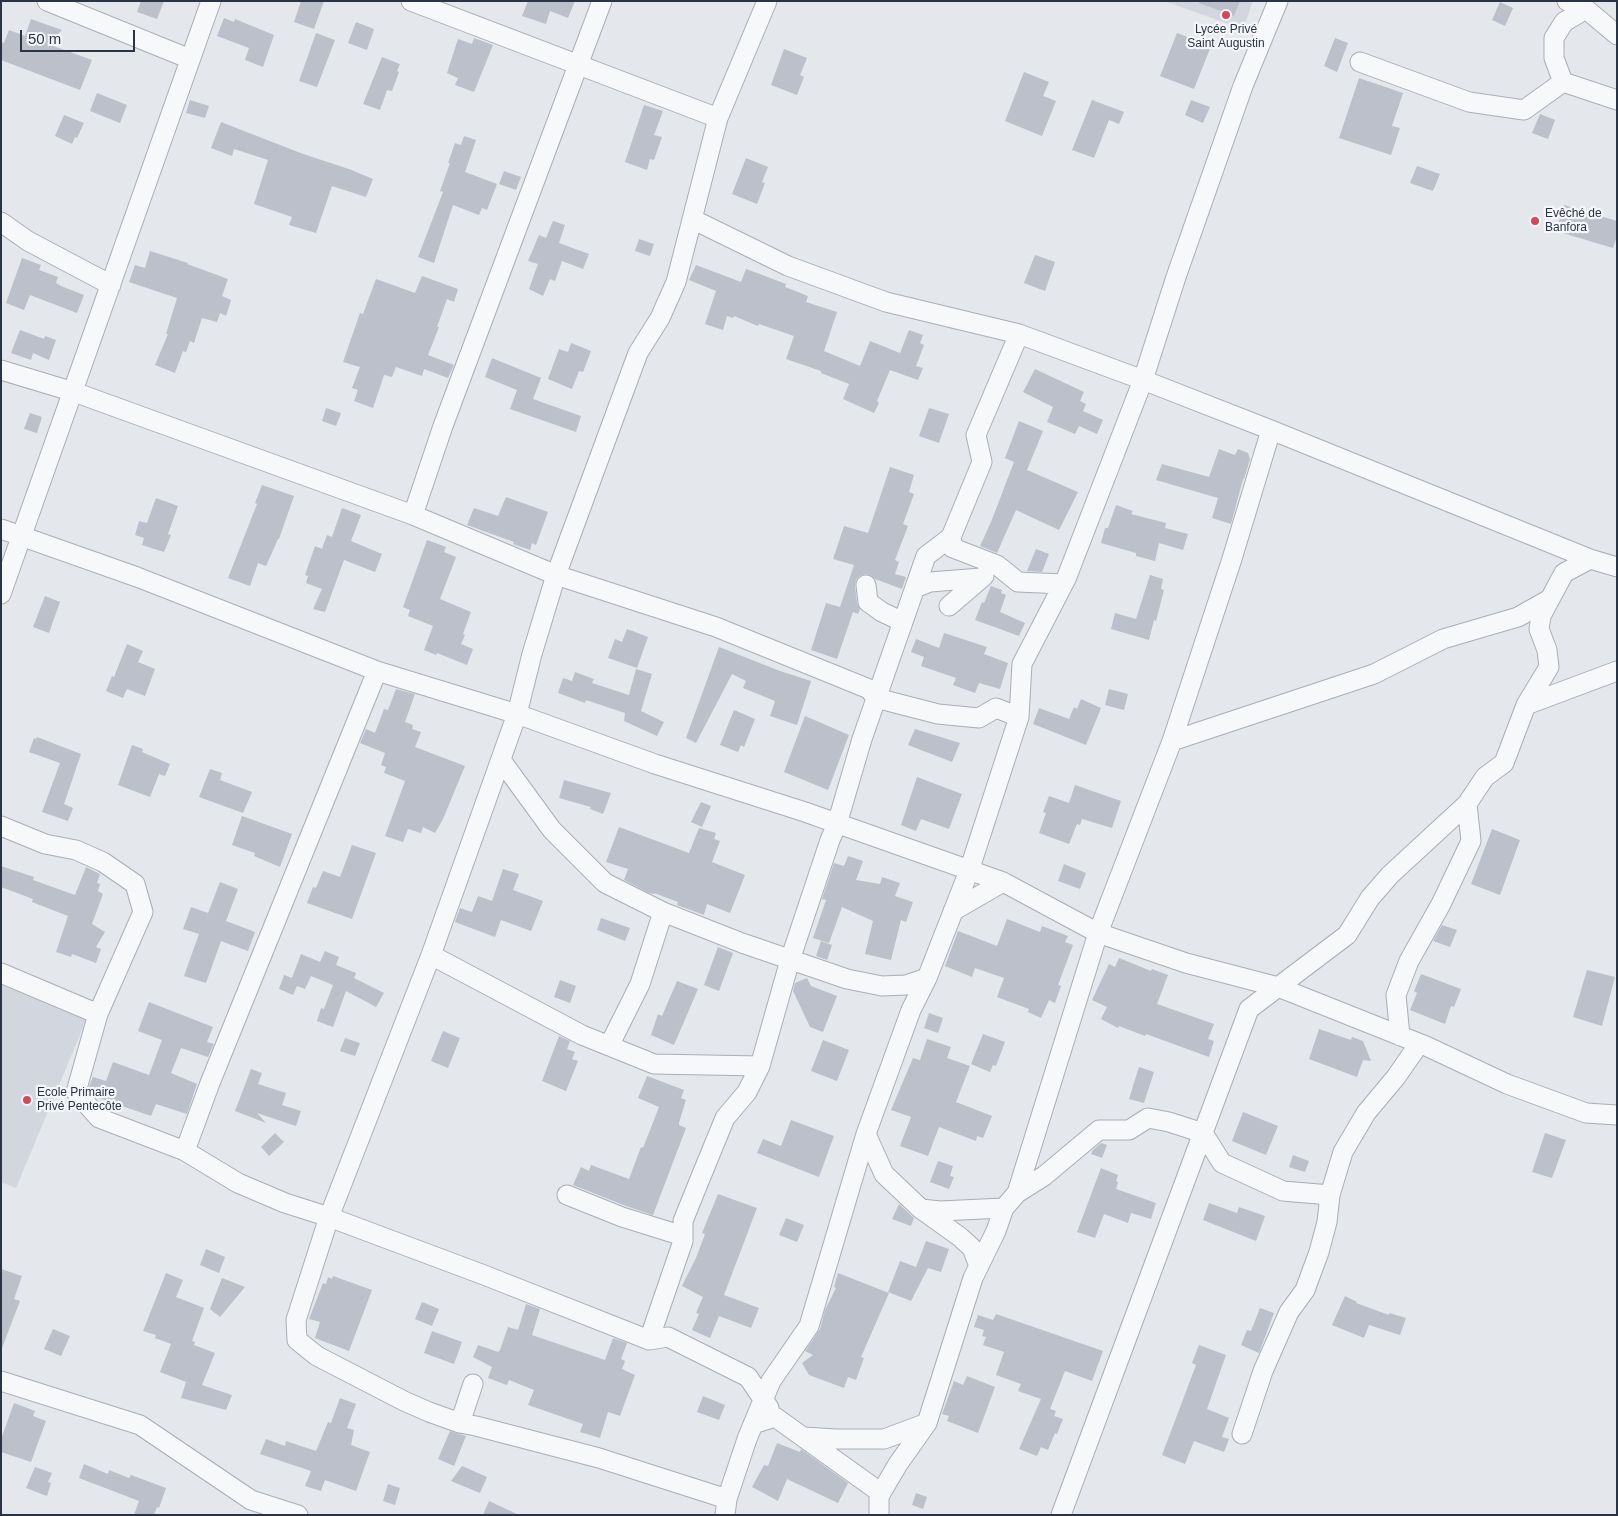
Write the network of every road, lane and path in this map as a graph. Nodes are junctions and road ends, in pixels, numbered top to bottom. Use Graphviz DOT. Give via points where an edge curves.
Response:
graph roads {
  1 [pos="47,1"];
  2 [pos="211,1"];
  3 [pos="411,1"];
  4 [pos="602,1"];
  5 [pos="767,1"];
  6 [pos="1278,1"];
  7 [pos="1567,1"];
  8 [pos="1586,9"];
  9 [pos="1617,35"];
  10 [pos="190,59"];
  11 [pos="1360,62"];
  12 [pos="578,66"];
  13 [pos="1563,82"];
  14 [pos="1617,100"];
  15 [pos="718,118"];
  16 [pos="692,219"];
  17 [pos="1,222"];
  18 [pos="111,286"];
  19 [pos="1020,334"];
  20 [pos="1,370"];
  21 [pos="1143,380"];
  22 [pos="74,392"];
  23 [pos="1271,430"];
  24 [pos="413,515"];
  25 [pos="1,529"];
  26 [pos="22,537"];
  27 [pos="951,537"];
  28 [pos="1590,559"];
  29 [pos="996,565"];
  30 [pos="1617,567"];
  31 [pos="556,575"];
  32 [pos="981,578"];
  33 [pos="1063,584"];
  34 [pos="866,585"];
  35 [pos="915,588"];
  36 [pos="1,594"];
  37 [pos="1550,599"];
  38 [pos="949,606"];
  39 [pos="903,622"];
  40 [pos="377,671"];
  41 [pos="1617,672"];
  42 [pos="876,698"];
  43 [pos="1526,705"];
  44 [pos="517,714"];
  45 [pos="1019,717"];
  46 [pos="1172,741"];
  47 [pos="501,760"];
  48 [pos="1467,804"];
  49 [pos="837,824"];
  50 [pos="1,826"];
  51 [pos="969,870"];
  52 [pos="1002,882"];
  53 [pos="953,911"];
  54 [pos="662,912"];
  55 [pos="1098,933"];
  56 [pos="430,955"];
  57 [pos="790,960"];
  58 [pos="1,973"];
  59 [pos="927,978"];
  60 [pos="1278,987"];
  61 [pos="98,1014"];
  62 [pos="1400,1036"];
  63 [pos="1419,1044"];
  64 [pos="609,1046"];
  65 [pos="760,1066"];
  66 [pos="1617,1115"];
  67 [pos="1203,1133"];
  68 [pos="866,1134"];
  69 [pos="185,1151"];
  70 [pos="1222,1163"];
  71 [pos="1190,1170"];
  72 [pos="1017,1193"];
  73 [pos="1330,1194"];
  74 [pos="567,1195"];
  75 [pos="1004,1208"];
  76 [pos="921,1209"];
  77 [pos="329,1217"];
  78 [pos="683,1236"];
  79 [pos="979,1266"];
  80 [pos="649,1340"];
  81 [pos="1,1381"];
  82 [pos="474,1384"];
  83 [pos="763,1400"];
  84 [pos="776,1417"];
  85 [pos="460,1423"];
  86 [pos="927,1423"];
  87 [pos="753,1424"];
  88 [pos="1242,1434"];
  89 [pos="803,1437"];
  90 [pos="880,1493"];
  91 [pos="726,1507"];
  92 [pos="298,1515"];
  93 [pos="879,1515"];
  94 [pos="1062,1515"];
  1 -- 10 [label="street"];
  2 -- 10 [label="street"];
  3 -- 12 [label="street"];
  4 -- 12 [label="street"];
  5 -- 15 [label="street"];
  6 -- 21 [label="street" via="1244,86"];
  7 -- 8 [label="street"];
  8 -- 9 [label="street"];
  8 -- 13 [label="street" via="1564,22 1554,38 1554,58"];
  10 -- 18 [label="street"];
  11 -- 13 [label="street" via="1469,102 1524,110"];
  12 -- 15 [label="street"];
  12 -- 24 [label="street" via="443,426"];
  13 -- 14 [label="street"];
  15 -- 16 [label="street"];
  16 -- 19 [label="street" via="788,266 886,302"];
  16 -- 31 [label="street" via="676,282 660,318 638,353"];
  17 -- 18 [label="street" via="28,241"];
  18 -- 22 [label="street"];
  19 -- 21 [label="street"];
  19 -- 27 [label="street" via="976,435 982,462"];
  20 -- 22 [label="street"];
  21 -- 23 [label="street"];
  21 -- 33 [label="street"];
  22 -- 24 [label="street"];
  22 -- 26 [label="street"];
  23 -- 28 [label="street"];
  23 -- 46 [label="street"];
  24 -- 31 [label="street"];
  25 -- 26 [label="street"];
  26 -- 36 [label="street"];
  26 -- 40 [label="street" via="137,577"];
  27 -- 29 [label="street" via="953,548"];
  27 -- 35 [label="street" via="926,556"];
  28 -- 30 [label="street"];
  28 -- 37 [label="street" via="1564,573"];
  29 -- 32 [label="street"];
  29 -- 33 [label="street" via="1018,582"];
  31 -- 42 [label="street" via="716,627 869,689"];
  31 -- 44 [label="street"];
  32 -- 35 [label="street" via="930,582"];
  32 -- 38 [label="street"];
  33 -- 45 [label="street" via="1022,664"];
  34 -- 39 [label="street" via="868,602"];
  35 -- 39 [label="street"];
  37 -- 43 [label="street" via="1541,616 1539,629 1549,667"];
  37 -- 46 [label="street" via="1518,616 1443,639 1374,674"];
  39 -- 42 [label="street"];
  40 -- 44 [label="street"];
  40 -- 69 [label="street"];
  41 -- 43 [label="street"];
  42 -- 45 [label="street" via="938,714 978,718 996,708"];
  42 -- 49 [label="street"];
  43 -- 48 [label="street" via="1504,763 1484,777"];
  44 -- 47 [label="street"];
  44 -- 49 [label="street"];
  45 -- 51 [label="street"];
  46 -- 55 [label="street"];
  47 -- 54 [label="street" via="552,830 605,884"];
  47 -- 56 [label="street"];
  48 -- 60 [label="street" via="1390,875 1370,898 1347,935"];
  48 -- 62 [label="street" via="1471,841 1409,961 1396,995"];
  49 -- 51 [label="street"];
  49 -- 57 [label="street"];
  50 -- 61 [label="street" via="46,844 76,850 103,862 135,884 143,912"];
  51 -- 52 [label="street"];
  51 -- 53 [label="street"];
  52 -- 53 [label="street"];
  52 -- 55 [label="street"];
  53 -- 59 [label="street"];
  54 -- 57 [label="street"];
  54 -- 64 [label="street" via="640,984"];
  55 -- 60 [label="street" via="1186,963"];
  55 -- 72 [label="street"];
  56 -- 64 [label="street"];
  56 -- 77 [label="street"];
  57 -- 59 [label="street" via="847,979 882,986 906,985"];
  57 -- 65 [label="street"];
  58 -- 61 [label="street"];
  59 -- 68 [label="street" via="911,1010"];
  60 -- 62 [label="street"];
  60 -- 67 [label="street" via="1249,1009"];
  61 -- 69 [label="street" via="76,1092 99,1118"];
  62 -- 63 [label="street"];
  63 -- 66 [label="street" via="1507,1084 1586,1113"];
  63 -- 73 [label="street" via="1366,1113 1343,1152"];
  64 -- 65 [label="street" via="654,1064"];
  65 -- 78 [label="street" via="747,1092 725,1118 683,1221"];
  67 -- 70 [label="street"];
  67 -- 71 [label="street"];
  67 -- 72 [label="street" via="1148,1118 1129,1130 1099,1130 1044,1176"];
  68 -- 76 [label="street" via="884,1174"];
  68 -- 83 [label="street" via="809,1326 770,1381"];
  69 -- 77 [label="street" via="246,1186"];
  70 -- 71 [label="street"];
  70 -- 73 [label="street" via="1283,1191"];
  71 -- 94 [label="street"];
  72 -- 75 [label="street"];
  73 -- 88 [label="street" via="1319,1252 1305,1290 1289,1312 1264,1371"];
  74 -- 78 [label="street"];
  75 -- 76 [label="street"];
  75 -- 79 [label="street"];
  76 -- 79 [label="street" via="972,1248"];
  77 -- 80 [label="street"];
  77 -- 85 [label="street" via="296,1320 297,1340 316,1356 404,1401"];
  78 -- 80 [label="street"];
  79 -- 86 [label="street"];
  80 -- 83 [label="street" via="668,1337 748,1377"];
  81 -- 92 [label="street" via="140,1425 251,1500"];
  82 -- 85 [label="street"];
  83 -- 84 [label="street"];
  83 -- 87 [label="street"];
  84 -- 87 [label="street"];
  84 -- 89 [label="street"];
  85 -- 91 [label="street" via="598,1458"];
  86 -- 89 [label="street" via="884,1439"];
  86 -- 90 [label="street"];
  87 -- 91 [label="street"];
  89 -- 90 [label="street"];
  90 -- 93 [label="street"];
}
